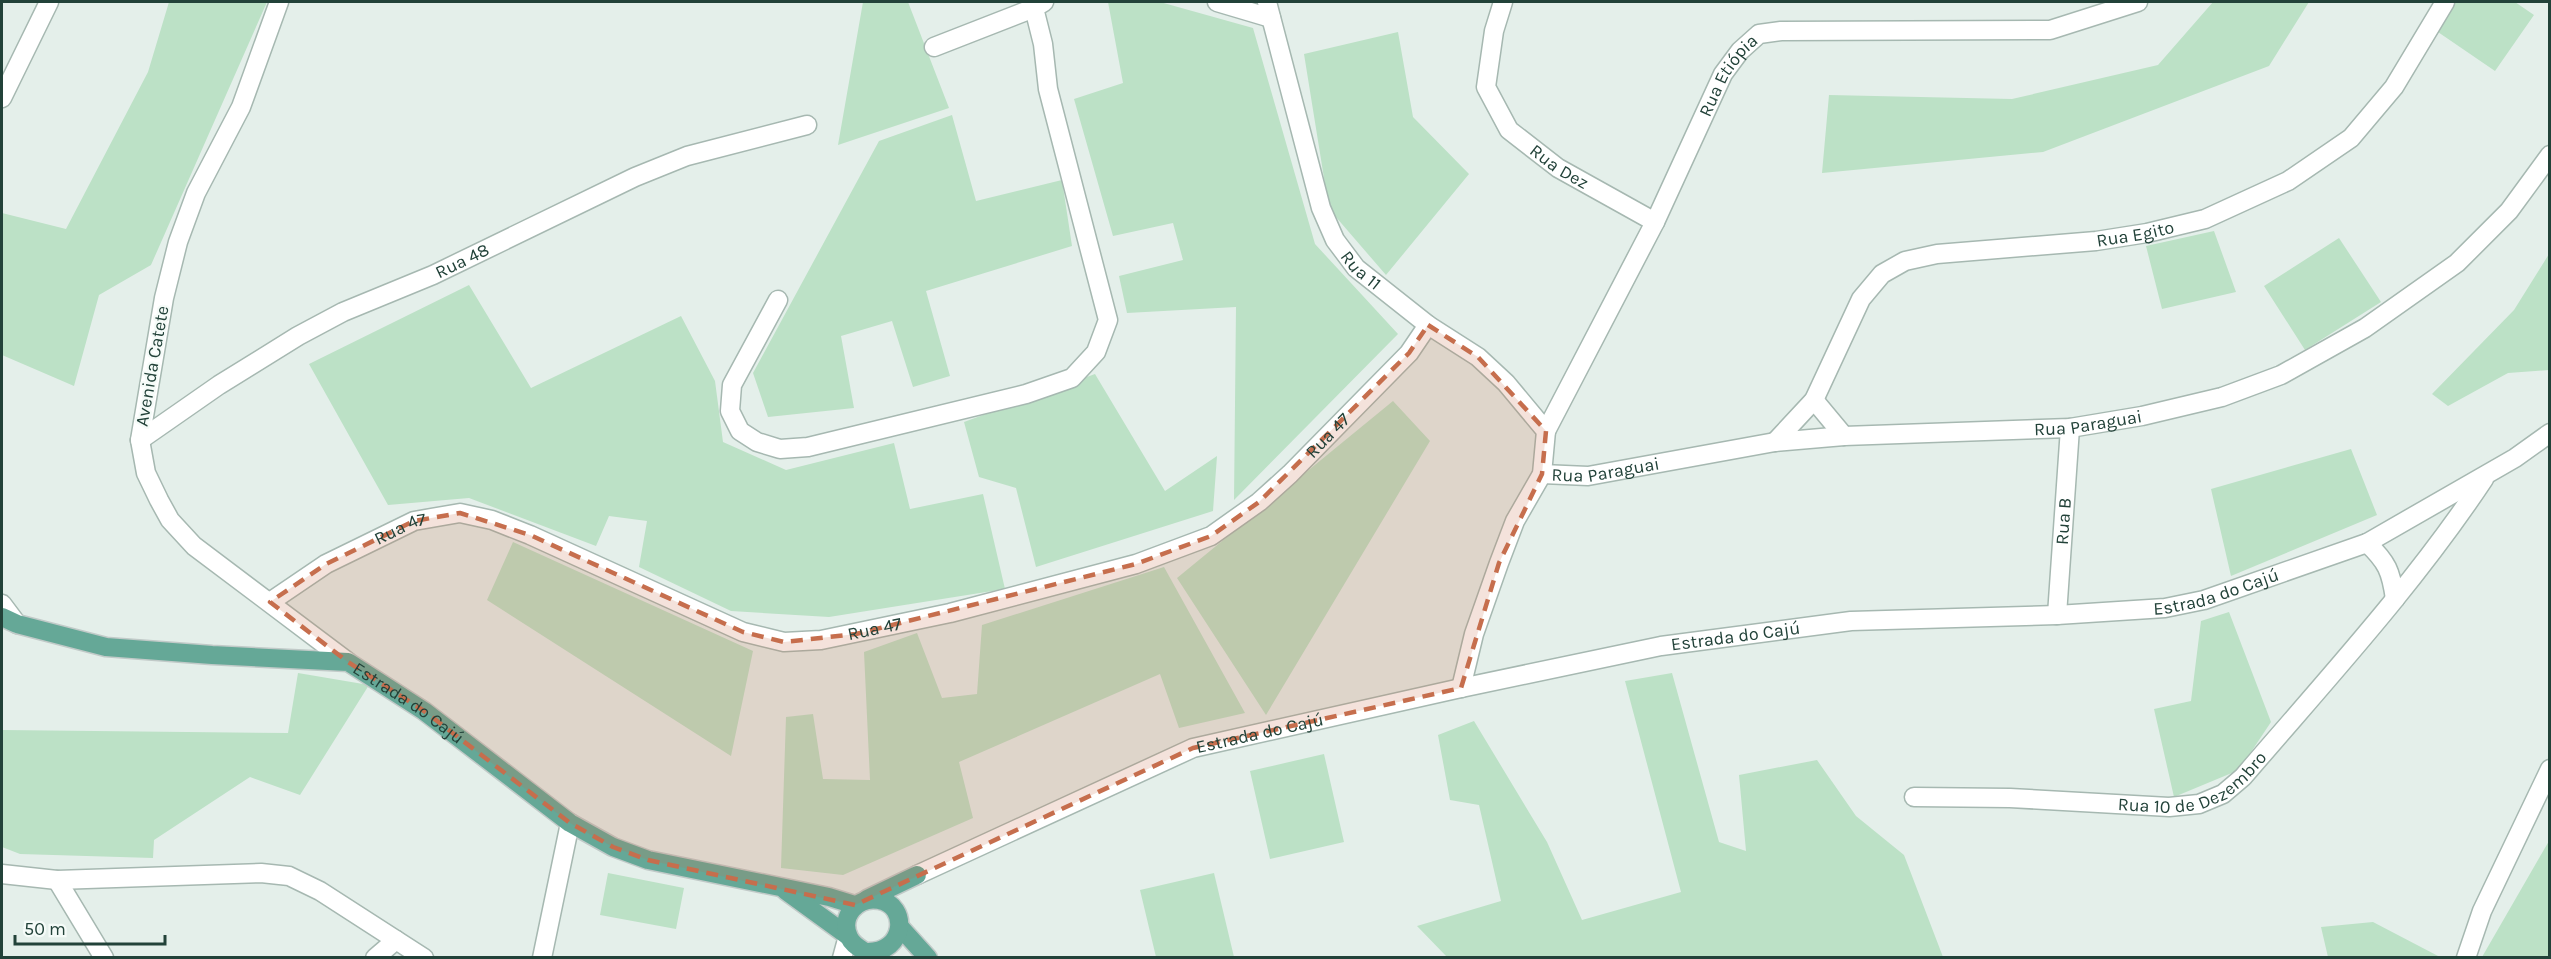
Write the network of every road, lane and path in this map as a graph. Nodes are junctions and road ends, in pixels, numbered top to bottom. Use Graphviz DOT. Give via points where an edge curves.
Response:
graph roads {
  1 [pos="49,2"];
  2 [pos="279,2"];
  3 [pos="1217,2"];
  4 [pos="1503,2"];
  5 [pos="2138,2"];
  6 [pos="2445,2"];
  7 [pos="1039,5"];
  8 [pos="1269,10"];
  9 [pos="934,47"];
  10 [pos="3,88"];
  11 [pos="807,125"];
  12 [pos="2550,155"];
  13 [pos="1655,222"];
  14 [pos="778,300"];
  15 [pos="1428,325"];
  16 [pos="1814,400"];
  17 [pos="2070,428"];
  18 [pos="1546,432"];
  19 [pos="2550,433"];
  20 [pos="1844,436"];
  21 [pos="140,441"];
  22 [pos="1774,442"];
  23 [pos="1542,474"];
  24 [pos="2486,475"];
  25 [pos="2367,543"];
  26 [pos="2395,599"];
  27 [pos="270,602"];
  28 [pos="2,604"];
  29 [pos="2057,615"];
  30 [pos="9,621"];
  31 [pos="348,662"];
  32 [pos="1461,688"];
  33 [pos="2550,769"];
  34 [pos="1914,797"];
  35 [pos="570,824"];
  36 [pos="2,874"];
  37 [pos="917,875"];
  38 [pos="57,880"];
  39 [pos="782,889"];
  40 [pos="861,902"];
  41 [pos="897,919"];
  42 [pos="848,936"];
  43 [pos="396,940"];
  44 [pos="867,956"];
  45 [pos="104,957"];
  46 [pos="375,957"];
  47 [pos="424,957"];
  48 [pos="542,957"];
  49 [pos="842,957"];
  50 [pos="928,957"];
  51 [pos="2466,957"];
  1 -- 10 [label="street"];
  2 -- 21 [label="street, Avenida Catete" via="241,107 196,193 178,242 164,298"];
  3 -- 8 [label="street"];
  4 -- 13 [label="street, Rua Dez" via="1494,31 1486,87 1509,130 1558,168"];
  5 -- 13 [label="street, Rua Etiópia" via="2050,30 1759,34 1723,74"];
  6 -- 16 [label="street, Rua Egito" via="2394,87 2351,138 2288,181 2205,219 2147,233 1937,254 1905,261 1882,274 1861,299"];
  7 -- 9 [label="street"];
  7 -- 14 [label="street" via="1048,89 1108,320 1096,352 1072,378 1026,394 808,447 780,449 757,442 740,431 730,411 732,385"];
  8 -- 15 [label="street, Rua 11" via="1320,208 1335,240 1356,268"];
  11 -- 21 [label="street, Rua 48" via="687,156 635,177 433,275 343,312 219,385"];
  12 -- 17 [label="street, Rua Paraguai" via="2509,211 2457,263 2365,328 2281,375 2222,397"];
  13 -- 18 [label="street, Rua Etiópia"];
  15 -- 18 [label="street, Rua 11" via="1478,357 1506,383"];
  15 -- 27 [label="street, Rua 47" via="1409,353 1290,474 1211,536 1136,564 950,612 821,640 784,642 743,632 530,535 460,513 414,521 326,564"];
  16 -- 20 [label="street"];
  16 -- 22 [label="street, Rua Egito"];
  17 -- 20 [label="street, Rua Paraguai"];
  17 -- 29 [label="street, Rua B"];
  18 -- 23 [label="street"];
  19 -- 24 [label="street, Estrada do Cajú"];
  20 -- 22 [label="street, Rua Paraguai"];
  21 -- 27 [label="street, Avenida Catete" via="146,473 170,520 194,546"];
  22 -- 23 [label="street, Rua Paraguai" via="1588,476"];
  23 -- 32 [label="street" via="1515,521 1499,563 1474,634"];
  24 -- 25 [label="street, Estrada do Cajú"];
  24 -- 26 [label="street, Rua 10 de Dezembro"];
  25 -- 26 [label="street" via="2383,558 2391,574"];
  25 -- 29 [label="street, Estrada do Cajú" via="2204,600 2165,608"];
  26 -- 34 [label="street, Rua 10 de Dezembro" via="2243,777 2223,794 2199,804 2169,807"];
  27 -- 31 [label="street, Avenida Catete"];
  28 -- 30 [label="street"];
  29 -- 32 [label="street, Estrada do Cajú" via="1851,621 1661,646"];
  30 -- 31 [label="main road, Estrada do Cajú" via="106,647"];
  31 -- 35 [label="main road, Estrada do Cajú" via="424,711"];
  32 -- 37 [label="street, Estrada do Cajú" via="1193,748"];
  33 -- 51 [label="street" via="2482,911"];
  35 -- 39 [label="main road, Estrada do Cajú" via="648,860"];
  35 -- 48 [label="street"];
  36 -- 38 [label="street"];
  37 -- 40 [label="main road, Estrada do Cajú"];
  37 -- 41 [label="main road, Estrada do Cajú"];
  38 -- 43 [label="street" via="261,873 289,876 320,891"];
  38 -- 45 [label="street"];
  39 -- 40 [label="main road, Estrada do Cajú"];
  39 -- 42 [label="main road, Estrada do Cajú"];
  40 -- 41 [label="main road, Estrada do Cajú" via="882,900"];
  40 -- 42 [label="main road" via="846,919"];
  41 -- 44 [label="main road, Estrada do Cajú" via="892,944"];
  41 -- 50 [label="main road"];
  42 -- 44 [label="main road, Estrada do Cajú"];
  42 -- 49 [label="street"];
  43 -- 46 [label="street"];
  43 -- 47 [label="street"];
}
